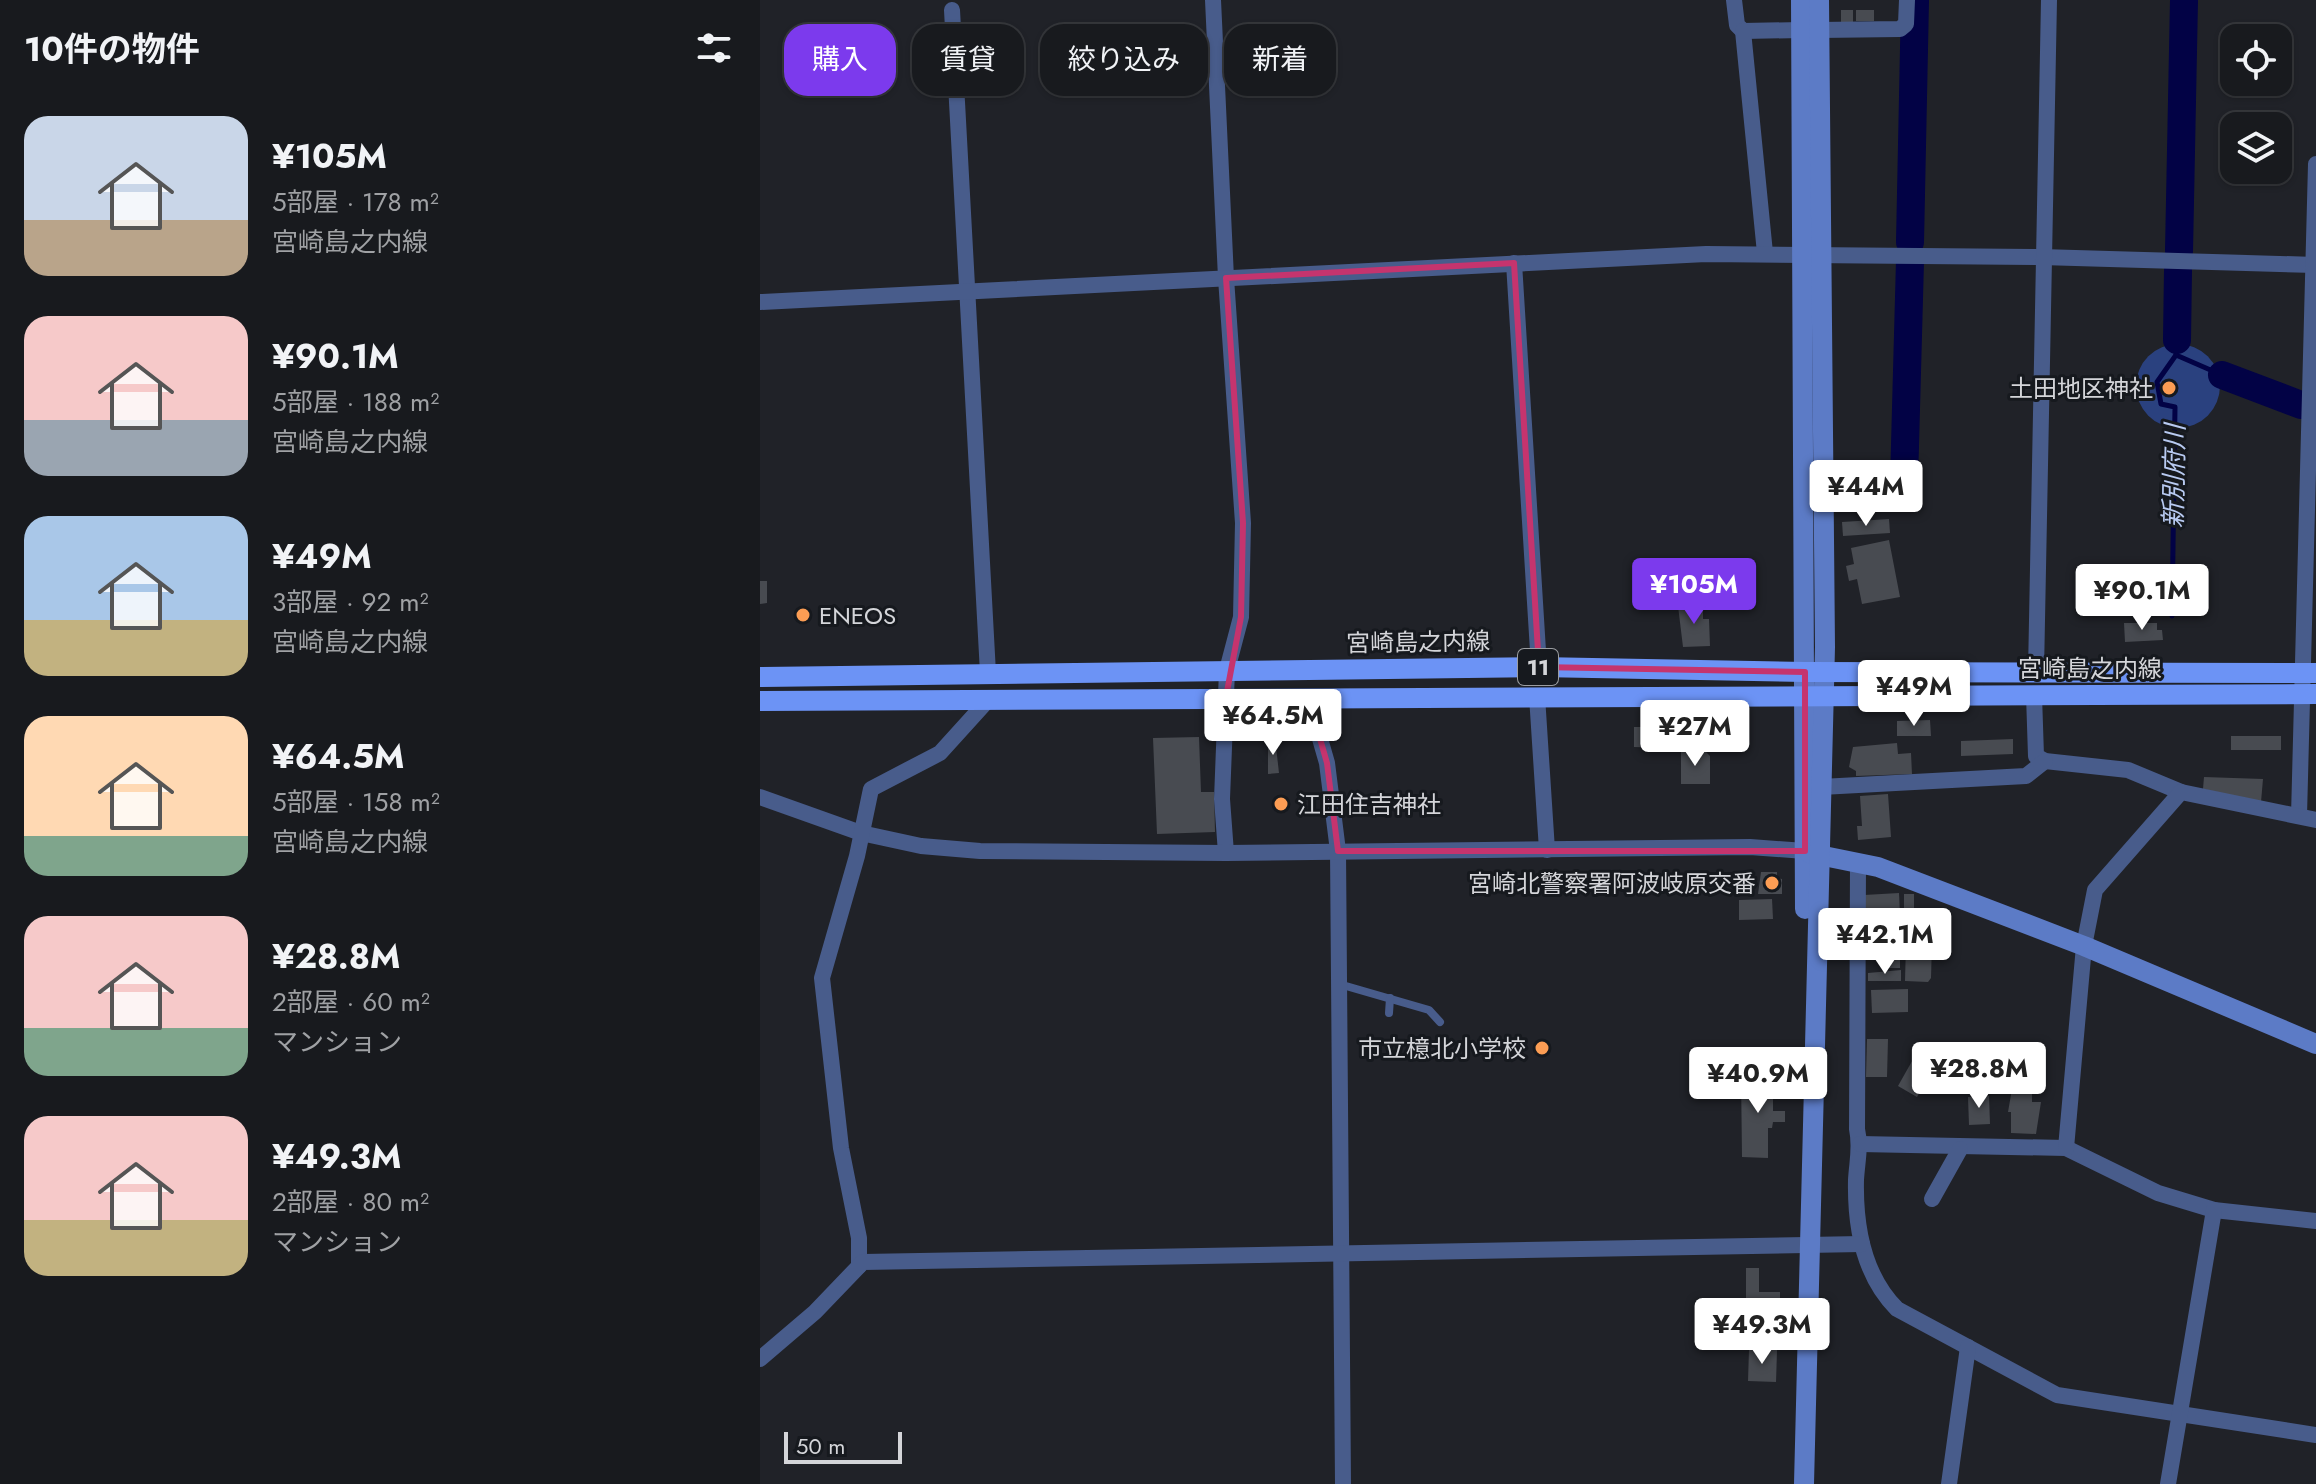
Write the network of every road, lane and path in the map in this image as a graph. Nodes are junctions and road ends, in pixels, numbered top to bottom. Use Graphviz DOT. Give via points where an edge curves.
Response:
graph roads {
  1 [pos="1213,0"];
  2 [pos="1734,0"];
  3 [pos="1801,0"];
  4 [pos="1819,0"];
  5 [pos="1907,0"];
  6 [pos="2049,0"];
  7 [pos="952,10"];
  8 [pos="1810,30"];
  9 [pos="1743,31"];
  10 [pos="2316,164"];
  11 [pos="1765,253"];
  12 [pos="1812,253"];
  13 [pos="2041,257"];
  14 [pos="1514,263"];
  15 [pos="2315,264"];
  16 [pos="1226,278"];
  17 [pos="968,290"];
  18 [pos="760,302"];
  19 [pos="1539,667"];
  20 [pos="1227,670"];
  21 [pos="1814,672"];
  22 [pos="2036,672"];
  23 [pos="988,673"];
  24 [pos="2310,673"];
  25 [pos="760,677"];
  26 [pos="1814,694"];
  27 [pos="2310,694"];
  28 [pos="2034,695"];
  29 [pos="1537,696"];
  30 [pos="1226,697"];
  31 [pos="1308,697"];
  32 [pos="988,700"];
  33 [pos="760,701"];
  34 [pos="2045,761"];
  35 [pos="1821,787"];
  36 [pos="2181,792"];
  37 [pos="760,797"];
  38 [pos="2299,816"];
  39 [pos="2316,820"];
  40 [pos="861,833"];
  41 [pos="1547,850"];
  42 [pos="1338,851"];
  43 [pos="1226,853"];
  44 [pos="1812,854"];
  45 [pos="1858,862"];
  46 [pos="2084,946"];
  47 [pos="1339,984"];
  48 [pos="1390,998"];
  49 [pos="1389,1013"];
  50 [pos="1440,1022"];
  51 [pos="2316,1044"];
  52 [pos="1860,1144"];
  53 [pos="2066,1148"];
  54 [pos="1960,1149"];
  55 [pos="1932,1199"];
  56 [pos="2214,1210"];
  57 [pos="2316,1221"];
  58 [pos="1862,1244"];
  59 [pos="1808,1245"];
  60 [pos="1341,1256"];
  61 [pos="859,1266"];
  62 [pos="1968,1347"];
  63 [pos="760,1359"];
  64 [pos="2179,1416"];
  65 [pos="2316,1435"];
  66 [pos="1343,1484"];
  67 [pos="1804,1484"];
  68 [pos="1949,1484"];
  69 [pos="2168,1484"];
  1 -- 16 [label="street"];
  2 -- 9 [label="street" via="1737,25"];
  3 -- 8 [label="street"];
  4 -- 8 [label="street"];
  5 -- 8 [label="street" via="1906,24 1900,29"];
  6 -- 13 [label="street"];
  7 -- 17 [label="street"];
  8 -- 9 [label="street"];
  8 -- 12 [label="street"];
  9 -- 11 [label="street"];
  10 -- 15 [label="street"];
  11 -- 12 [label="street"];
  11 -- 14 [label="street"];
  12 -- 13 [label="street"];
  12 -- 21 [label="street"];
  13 -- 15 [label="street"];
  13 -- 22 [label="street"];
  14 -- 16 [label="street"];
  14 -- 19 [label="street"];
  15 -- 24 [label="street"];
  16 -- 17 [label="street"];
  16 -- 20 [label="street" via="1243,523 1241,617"];
  17 -- 18 [label="street"];
  17 -- 23 [label="street"];
  19 -- 20 [label="main road, 宮崎島之内線 / 11"];
  19 -- 21 [label="main road, 宮崎島之内線 / 11"];
  20 -- 23 [label="main road, 宮崎島之内線 / 11"];
  20 -- 30 [label="street"];
  21 -- 22 [label="main road, 宮崎島之内線 / 11"];
  21 -- 26 [label="street"];
  22 -- 24 [label="main road, 宮崎島之内線 / 11"];
  23 -- 25 [label="main road, 宮崎島之内線 / 11"];
  24 -- 27 [label="street"];
  26 -- 28 [label="main road, 宮崎島之内線 / 11"];
  26 -- 29 [label="main road, 宮崎島之内線 / 11"];
  26 -- 35 [label="street"];
  26 -- 44 [label="street"];
  27 -- 28 [label="main road, 宮崎島之内線 / 11"];
  27 -- 38 [label="street"];
  28 -- 34 [label="street" via="2036,756"];
  29 -- 31 [label="main road, 宮崎島之内線 / 11"];
  29 -- 41 [label="street"];
  30 -- 31 [label="main road, 宮崎島之内線 / 11"];
  30 -- 32 [label="main road, 宮崎島之内線 / 11"];
  30 -- 43 [label="street"];
  31 -- 42 [label="street" via="1327,763"];
  32 -- 33 [label="main road, 宮崎島之内線 / 11"];
  32 -- 40 [label="street" via="940,753 871,789"];
  34 -- 35 [label="street" via="2026,776"];
  34 -- 36 [label="street" via="2128,770"];
  35 -- 44 [label="street"];
  36 -- 38 [label="street"];
  36 -- 46 [label="street" via="2095,890"];
  37 -- 40 [label="street"];
  38 -- 39 [label="street"];
  40 -- 43 [label="street" via="980,851"];
  40 -- 61 [label="street" via="822,978"];
  41 -- 42 [label="street"];
  41 -- 44 [label="street" via="1750,847"];
  42 -- 43 [label="street"];
  42 -- 47 [label="street"];
  44 -- 45 [label="street"];
  44 -- 59 [label="street"];
  45 -- 46 [label="street"];
  45 -- 52 [label="street"];
  46 -- 51 [label="street"];
  46 -- 53 [label="street"];
  47 -- 48 [label="lane"];
  47 -- 60 [label="street"];
  48 -- 49 [label="lane"];
  48 -- 50 [label="lane" via="1429,1010"];
  52 -- 54 [label="street"];
  52 -- 58 [label="street" via="1856,1198"];
  53 -- 54 [label="street"];
  53 -- 56 [label="street" via="2158,1193"];
  54 -- 55 [label="street"];
  56 -- 57 [label="street"];
  56 -- 64 [label="street"];
  58 -- 59 [label="street"];
  58 -- 62 [label="street" via="1876,1285 1897,1309"];
  59 -- 60 [label="street"];
  59 -- 67 [label="street"];
  60 -- 61 [label="street"];
  60 -- 66 [label="street"];
  61 -- 63 [label="street"];
  62 -- 64 [label="street" via="2057,1395"];
  62 -- 68 [label="street"];
  64 -- 65 [label="street"];
  64 -- 69 [label="street"];
}
